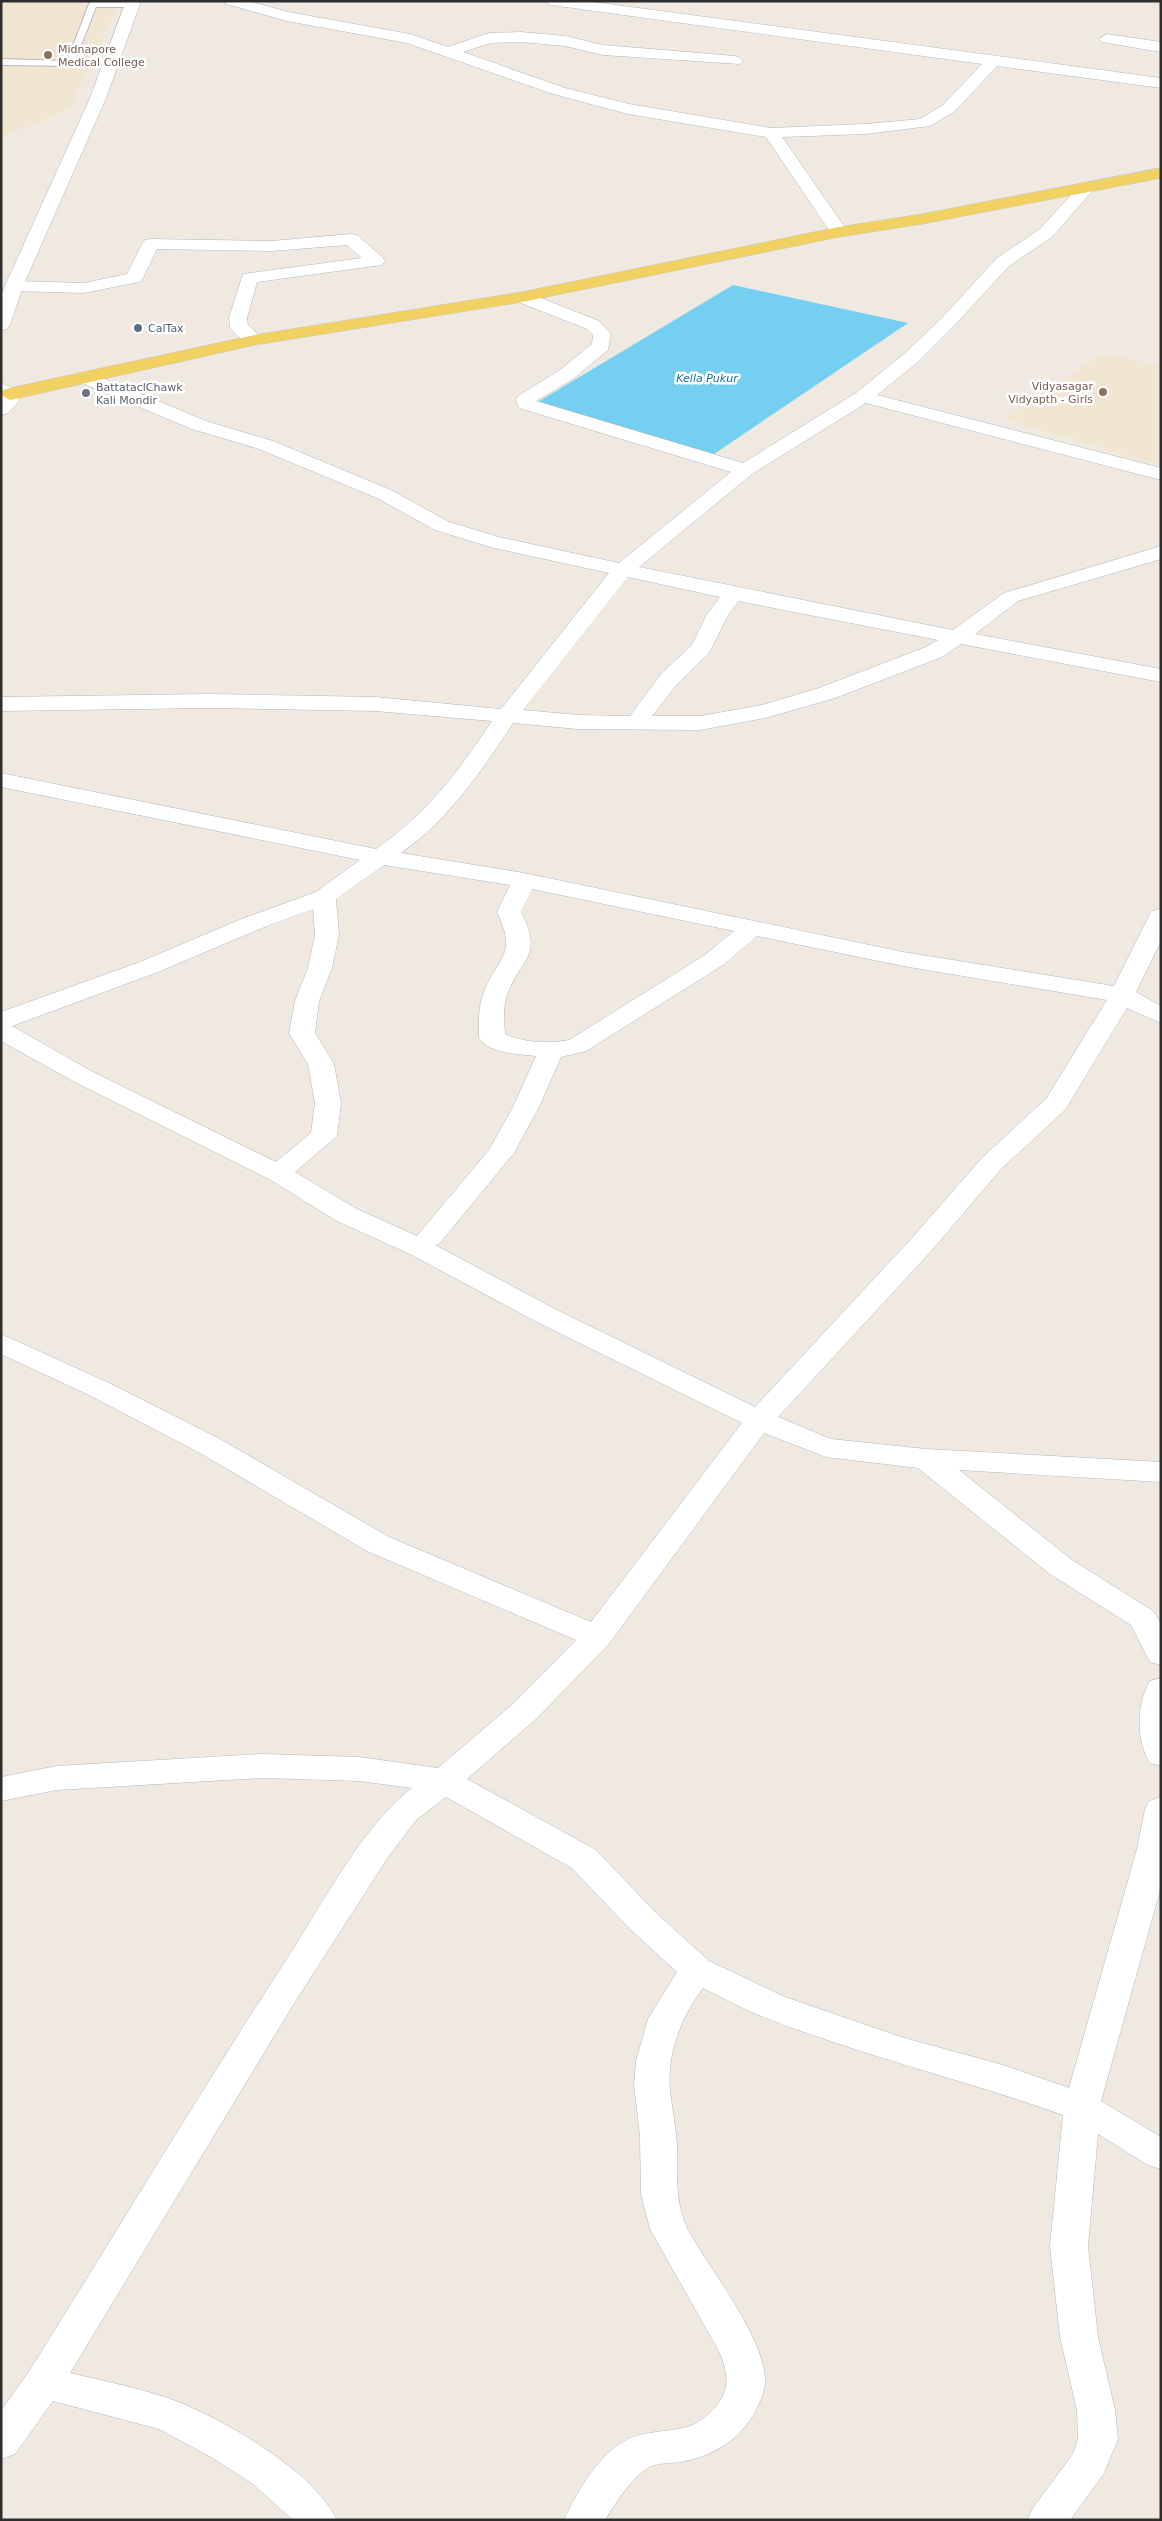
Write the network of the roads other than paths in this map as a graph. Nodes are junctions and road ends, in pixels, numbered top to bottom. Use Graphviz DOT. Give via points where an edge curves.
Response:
graph roads {
  1 [pos="231,1"];
  2 [pos="551,1"];
  3 [pos="134,3"];
  4 [pos="1106,38"];
  5 [pos="1161,47"];
  6 [pos="447,54"];
  7 [pos="994,60"];
  8 [pos="735,61"];
  9 [pos="1,62"];
  10 [pos="1161,83"];
  11 [pos="771,134"];
  12 [pos="1161,174"];
  13 [pos="1086,188"];
  14 [pos="839,232"];
  15 [pos="14,286"];
  16 [pos="522,297"];
  17 [pos="1,324"];
  18 [pos="255,340"];
  19 [pos="84,377"];
  20 [pos="4,397"];
  21 [pos="863,397"];
  22 [pos="745,470"];
  23 [pos="1161,474"];
  24 [pos="1161,552"];
  25 [pos="622,571"];
  26 [pos="733,594"];
  27 [pos="957,637"];
  28 [pos="1161,676"];
  29 [pos="1,704"];
  30 [pos="506,717"];
  31 [pos="635,724"];
  32 [pos="1,780"];
  33 [pos="379,857"];
  34 [pos="524,880"];
  35 [pos="324,897"];
  36 [pos="1161,916"];
  37 [pos="752,928"];
  38 [pos="1154,943"];
  39 [pos="1122,995"];
  40 [pos="1161,1016"];
  41 [pos="1,1021"];
  42 [pos="1,1030"];
  43 [pos="551,1051"];
  44 [pos="278,1173"];
  45 [pos="429,1238"];
  46 [pos="1,1343"];
  47 [pos="759,1420"];
  48 [pos="926,1459"];
  49 [pos="1161,1472"];
  50 [pos="597,1638"];
  51 [pos="1161,1654"];
  52 [pos="1161,1688"];
  53 [pos="1161,1755"];
  54 [pos="444,1782"];
  55 [pos="1,1789"];
  56 [pos="1161,1809"];
  57 [pos="697,1970"];
  58 [pos="1082,2107"];
  59 [pos="1161,2154"];
  60 [pos="44,2382"];
  61 [pos="1,2442"];
  62 [pos="317,2520"];
  63 [pos="584,2520"];
  64 [pos="1047,2520"];
  1 -- 6 [label="street" via="287,16 410,39"];
  2 -- 7 [label="street"];
  3 -- 9 [label="lane" via="92,4 70,64"];
  3 -- 15 [label="street" via="98,98"];
  4 -- 5 [label="street"];
  6 -- 8 [label="street" via="489,38 522,37 565,41 603,50"];
  6 -- 11 [label="street" via="559,91 628,109"];
  7 -- 10 [label="street"];
  7 -- 11 [label="street" via="949,108 924,123"];
  11 -- 14 [label="street"];
  12 -- 13 [label="main road"];
  13 -- 14 [label="main road"];
  13 -- 21 [label="street" via="1046,233 1003,262 911,358"];
  14 -- 16 [label="main road"];
  15 -- 17 [label="street"];
  15 -- 18 [label="street" via="84,288 134,278 151,244 272,246 351,239 376,261 249,278 238,318 239,327"];
  16 -- 18 [label="main road"];
  16 -- 22 [label="street" via="592,325 602,334 601,346 567,374 531,395 525,400 526,404"];
  18 -- 19 [label="main road"];
  19 -- 20 [label="main road"];
  19 -- 25 [label="street" via="190,421 266,445 384,494 442,526 494,542"];
  21 -- 22 [label="street"];
  21 -- 23 [label="street"];
  22 -- 25 [label="street"];
  24 -- 27 [label="street" via="1011,597"];
  25 -- 26 [label="street"];
  25 -- 30 [label="street"];
  26 -- 27 [label="street"];
  26 -- 31 [label="street" via="717,616 701,648 670,678"];
  27 -- 28 [label="street"];
  27 -- 31 [label="street" via="934,652 888,672 765,710 700,723"];
  29 -- 30 [label="street" via="208,701 375,704"];
  30 -- 31 [label="street"];
  30 -- 33 [label="street" via="472,768 436,812"];
  32 -- 33 [label="street"];
  33 -- 34 [label="street"];
  33 -- 35 [label="street"];
  34 -- 37 [label="street"];
  34 -- 43 [label="street" via="509,912 516,925 520,949 496,992 492,1038 506,1044"];
  35 -- 41 [label="street"];
  35 -- 44 [label="street" via="327,935 320,968 307,1001 302,1033 321,1064 328,1103 324,1136"];
  36 -- 38 [label="street"];
  37 -- 39 [label="street" via="903,958"];
  37 -- 43 [label="street" via="714,960 578,1046"];
  38 -- 39 [label="street"];
  39 -- 40 [label="street"];
  39 -- 47 [label="street" via="1056,1104 992,1164"];
  42 -- 44 [label="street" via="82,1076"];
  43 -- 45 [label="street" via="501,1153"];
  44 -- 47 [label="street" via="347,1215 420,1248 545,1315"];
  46 -- 50 [label="street" via="210,1446 378,1544"];
  47 -- 48 [label="street" via="826,1448"];
  47 -- 50 [label="street"];
  48 -- 49 [label="street"];
  48 -- 51 [label="street" via="1061,1567 1142,1618"];
  50 -- 54 [label="street" via="525,1711"];
  52 -- 53 [label="street" via="1155,1718 1156,1740"];
  54 -- 55 [label="street" via="359,1769 262,1766 57,1778"];
  54 -- 57 [label="street" via="584,1859 642,1920"];
  54 -- 60 [label="street" via="404,1812 376,1848 281,1996"];
  56 -- 58 [label="street" via="1154,1849"];
  57 -- 58 [label="street" via="773,2006 896,2049 1003,2079"];
  57 -- 63 [label="street" via="675,2000 658,2034 652,2076 658,2137 658,2196 669,2228 732,2335 743,2359 746,2384 739,2406 712,2436 685,2444 655,2447 635,2455 597,2496"];
  58 -- 59 [label="street"];
  58 -- 64 [label="street" via="1069,2246 1079,2337 1096,2410 1098,2439 1088,2463"];
  60 -- 61 [label="street"];
  60 -- 62 [label="street" via="168,2415 225,2445 266,2472 305,2504"];
}
